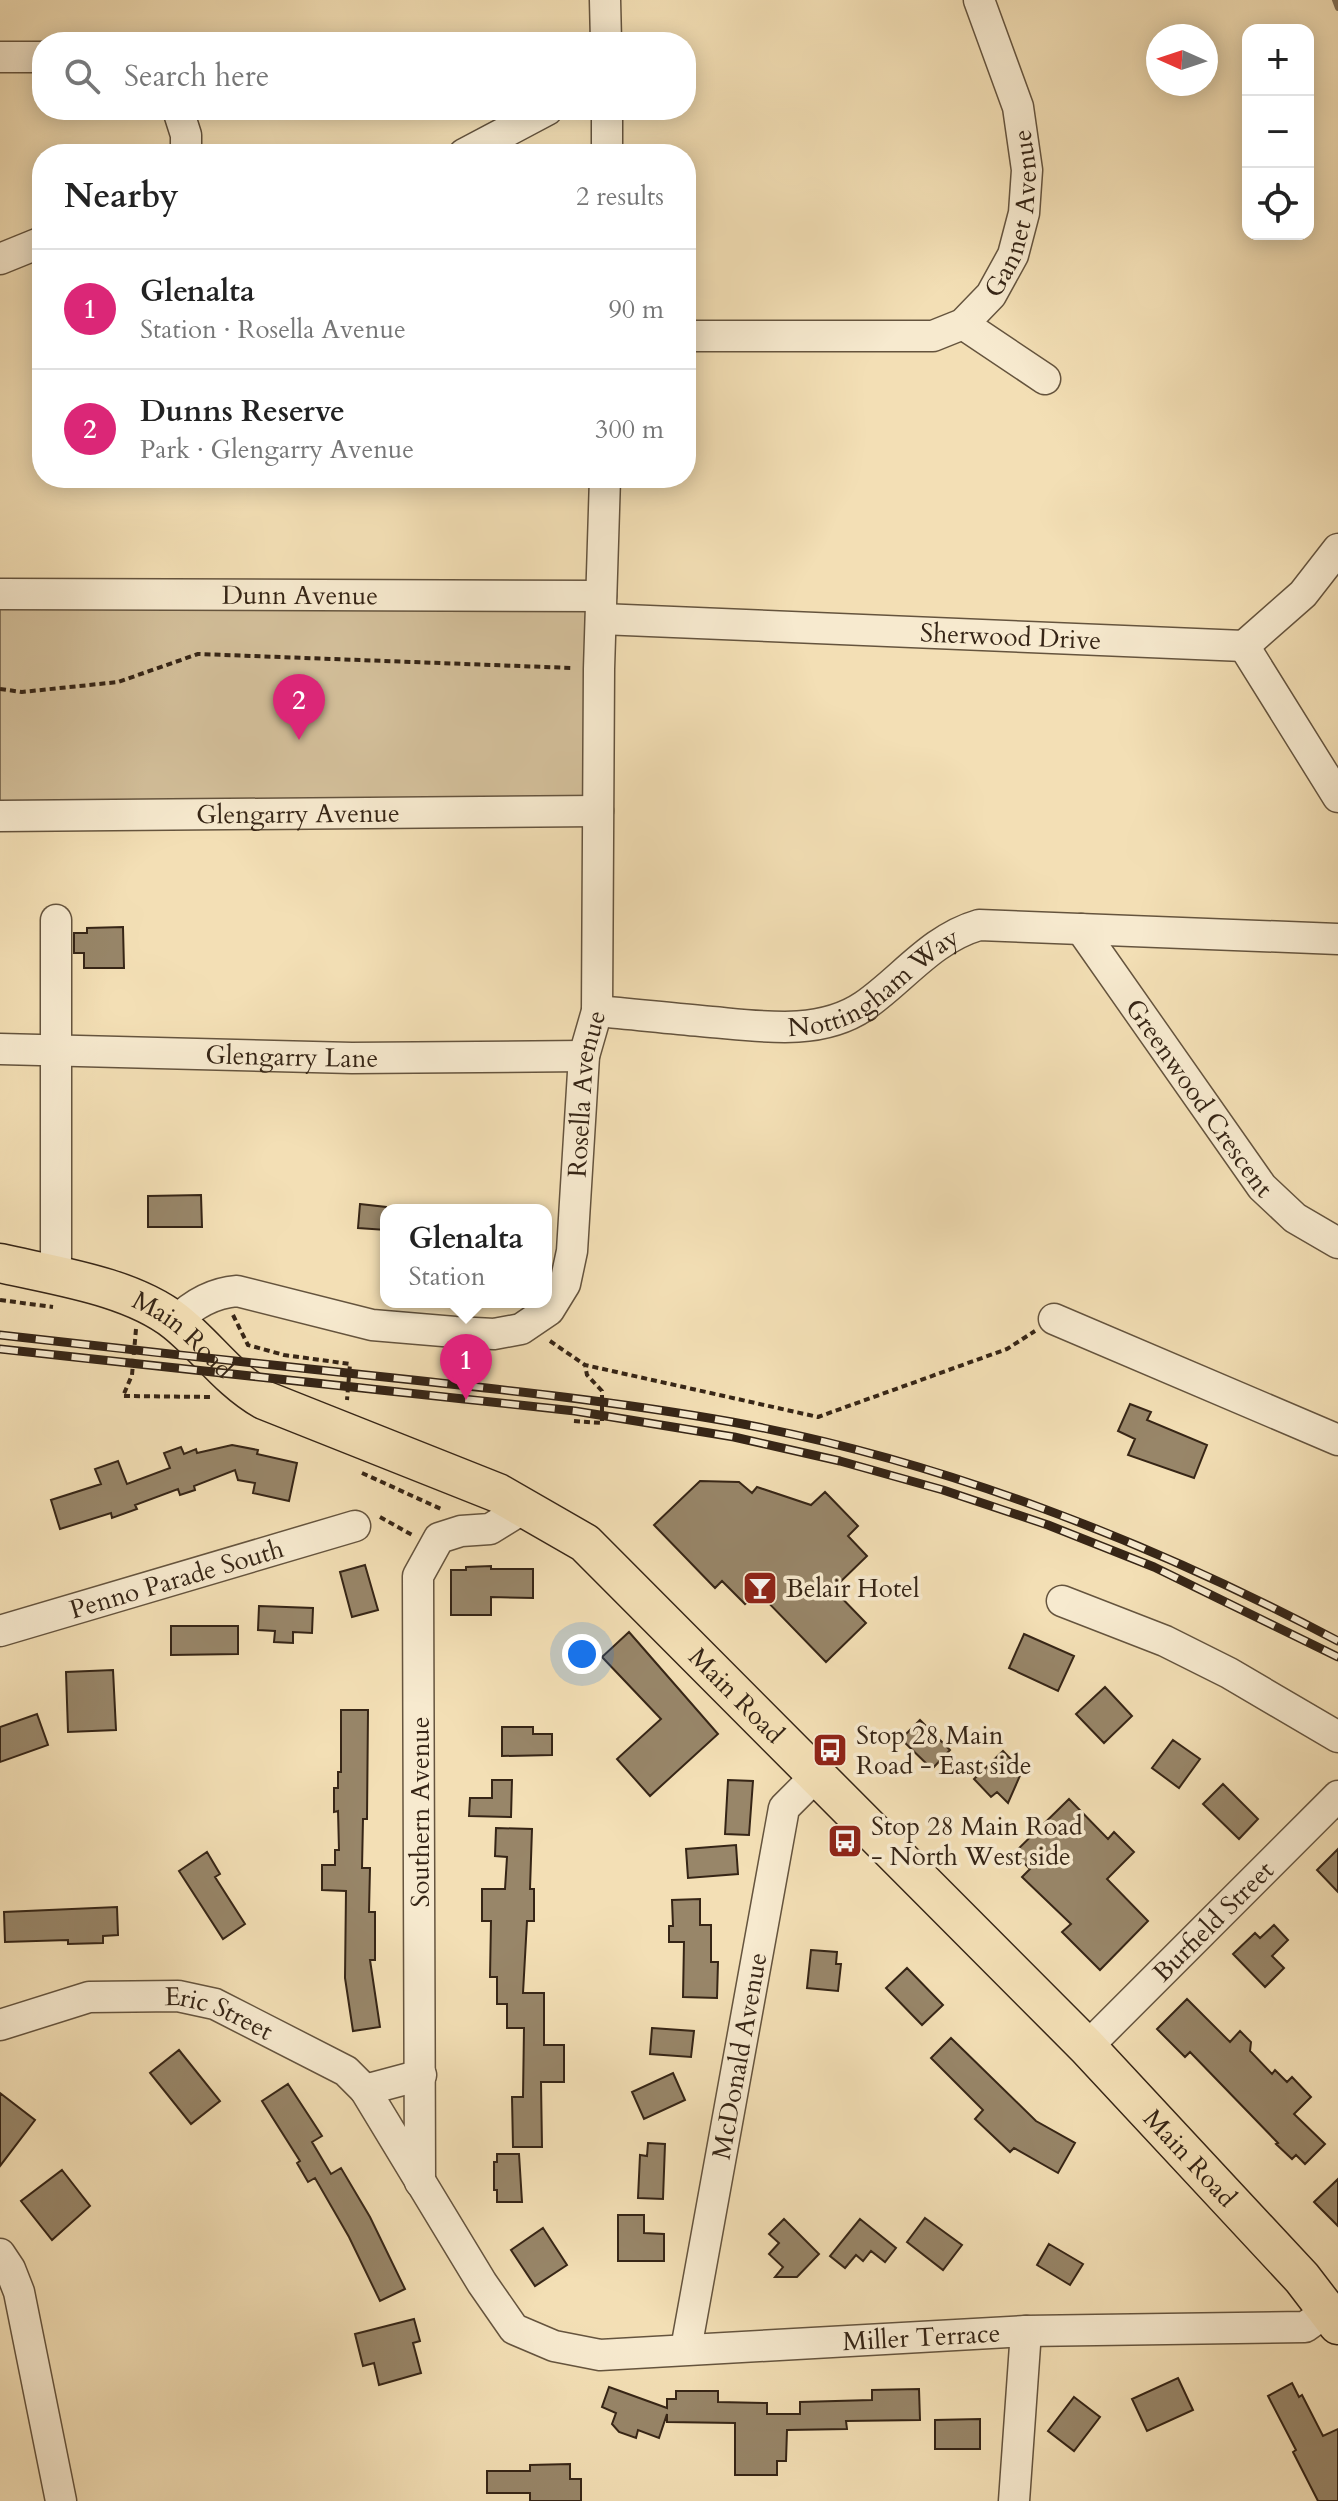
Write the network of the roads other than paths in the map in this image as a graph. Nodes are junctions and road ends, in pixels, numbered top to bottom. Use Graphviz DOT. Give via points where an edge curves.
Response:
graph roads {
  1 [pos="605,0"];
  2 [pos="979,0"];
  3 [pos="606,32"];
  4 [pos="0,57"];
  5 [pos="32,57"];
  6 [pos="181,120"];
  7 [pos="528,120"];
  8 [pos="607,120"];
  9 [pos="186,144"];
  10 [pos="483,144"];
  11 [pos="607,144"];
  12 [pos="32,246"];
  13 [pos="0,259"];
  14 [pos="963,324"];
  15 [pos="696,336"];
  16 [pos="1045,379"];
  17 [pos="605,488"];
  18 [pos="1338,549"];
  19 [pos="0,594"];
  20 [pos="601,607"];
  21 [pos="1244,646"];
  22 [pos="1338,797"];
  23 [pos="598,811"];
  24 [pos="0,816"];
  25 [pos="56,920"];
  26 [pos="1081,929"];
  27 [pos="1338,939"];
  28 [pos="597,1011"];
  29 [pos="0,1049"];
  30 [pos="57,1051"];
  31 [pos="584,1056"];
  32 [pos="1338,1243"];
  33 [pos="0,1263"];
  34 [pos="56,1276"];
  35 [pos="552,1305"];
  36 [pos="550,1308"];
  37 [pos="1054,1319"];
  38 [pos="175,1322"];
  39 [pos="1338,1440"];
  40 [pos="524,1508"];
  41 [pos="355,1526"];
  42 [pos="1062,1601"];
  43 [pos="0,1631"];
  44 [pos="1338,1737"];
  45 [pos="817,1775"];
  46 [pos="1338,1796"];
  47 [pos="0,2025"];
  48 [pos="1087,2047"];
  49 [pos="421,2075"];
  50 [pos="365,2090"];
  51 [pos="420,2184"];
  52 [pos="0,2254"];
  53 [pos="1334,2318"];
  54 [pos="1026,2331"];
  55 [pos="686,2349"];
  56 [pos="61,2501"];
  57 [pos="1014,2501"];
  1 -- 3 [label="street"];
  2 -- 14 [label="street, Gannet Avenue" via="1018,107 1027,170 1024,213 1013,255 991,295"];
  4 -- 5 [label="street"];
  6 -- 9 [label="street"];
  7 -- 10 [label="street"];
  8 -- 11 [label="street"];
  12 -- 13 [label="street"];
  14 -- 15 [label="street, Gannet Avenue" via="933,336"];
  14 -- 16 [label="street, Gannet Avenue"];
  17 -- 20 [label="street, Rosella Avenue"];
  18 -- 21 [label="street" via="1303,594"];
  19 -- 20 [label="street, Dunn Avenue"];
  20 -- 21 [label="street, Sherwood Drive"];
  20 -- 23 [label="street, Rosella Avenue"];
  21 -- 22 [label="street"];
  23 -- 24 [label="street, Glengarry Avenue"];
  23 -- 28 [label="street, Rosella Avenue"];
  25 -- 30 [label="street"];
  26 -- 27 [label="street, Nottingham Way"];
  26 -- 28 [label="street, Nottingham Way" via="979,925 957,932 864,1006 813,1025 774,1027"];
  26 -- 32 [label="street, Greenwood Crescent" via="1262,1187 1295,1218"];
  28 -- 31 [label="street, Rosella Avenue"];
  29 -- 30 [label="street, Glengarry Lane"];
  30 -- 31 [label="street, Glengarry Lane" via="352,1058"];
  30 -- 34 [label="street"];
  31 -- 35 [label="street, Rosella Avenue" via="572,1251 565,1284"];
  33 -- 34 [label="main road, Main Road"];
  34 -- 38 [label="main road, Main Road" via="141,1300"];
  36 -- 38 [label="street, Rosella Avenue" via="521,1329 494,1334 372,1325 237,1291 221,1292 192,1306"];
  37 -- 39 [label="street"];
  38 -- 40 [label="main road, Main Road" via="245,1389 264,1400"];
  40 -- 45 [label="main road, Main Road" via="585,1543"];
  40 -- 49 [label="street, Southern Avenue" via="490,1529 439,1538 418,1576"];
  41 -- 43 [label="street, Penno Parade South"];
  42 -- 44 [label="street" via="1165,1641"];
  45 -- 48 [label="main road, Main Road"];
  45 -- 55 [label="street, McDonald Avenue" via="784,1808"];
  46 -- 48 [label="street, Burfield Street"];
  47 -- 50 [label="street, Eric Street" via="89,1997 178,1996 215,2004 346,2071"];
  48 -- 53 [label="main road, Main Road"];
  49 -- 50 [label="street"];
  49 -- 51 [label="street, Southern Avenue"];
  50 -- 51 [label="street"];
  51 -- 55 [label="street, Miller Terrace" via="514,2329 554,2346 600,2355"];
  52 -- 56 [label="street" via="19,2292"];
  53 -- 54 [label="street, Miller Terrace" via="1305,2327"];
  54 -- 55 [label="street, Miller Terrace"];
  54 -- 57 [label="street"];
}
